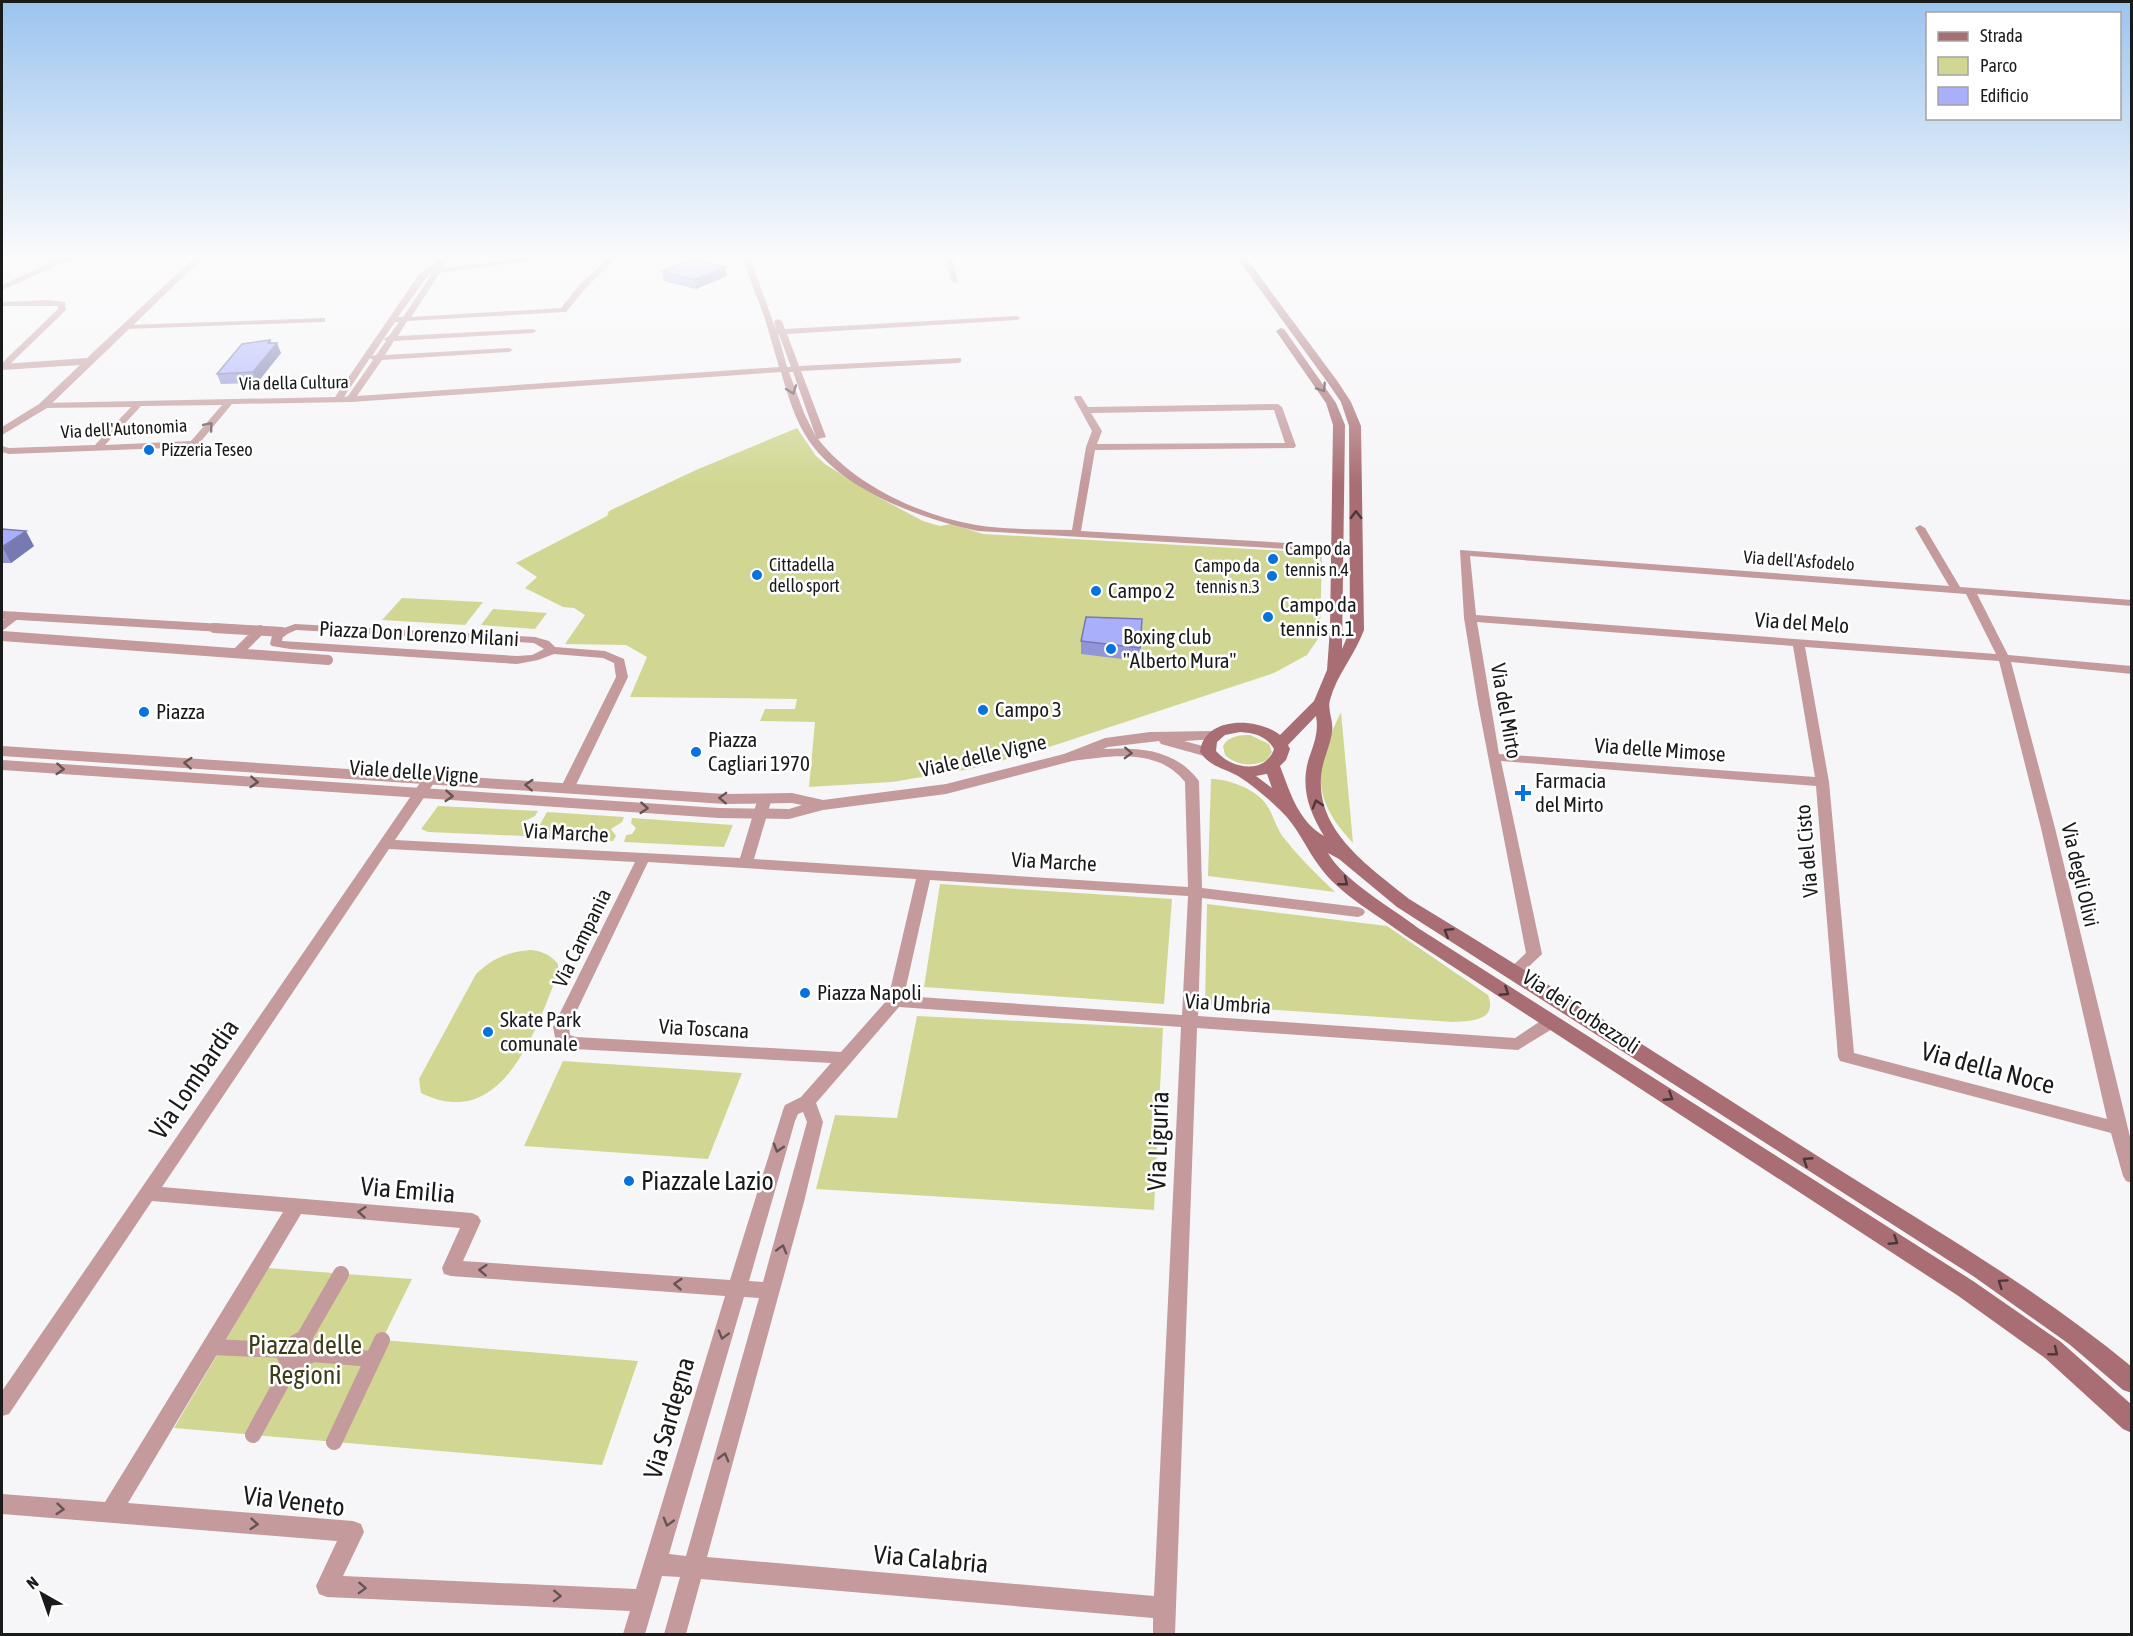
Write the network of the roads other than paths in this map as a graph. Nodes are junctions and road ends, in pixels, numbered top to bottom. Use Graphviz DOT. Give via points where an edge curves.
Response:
graph roads {
  1 [pos="40,331"];
  2 [pos="122,331"];
  3 [pos="385,331"];
  4 [pos="397,331"];
  5 [pos="526,331"];
  6 [pos="789,331"];
  7 [pos="1280,331"];
  8 [pos="1295,331"];
  9 [pos="778,332"];
  10 [pos="392,338"];
  11 [pos="380,339"];
  12 [pos="509,351"];
  13 [pos="366,358"];
  14 [pos="379,358"];
  15 [pos="958,360"];
  16 [pos="91,361"];
  17 [pos="2,367"];
  18 [pos="797,369"];
  19 [pos="785,370"];
  20 [pos="1078,398"];
  21 [pos="338,399"];
  22 [pos="351,399"];
  23 [pos="230,401"];
  24 [pos="138,403"];
  25 [pos="42,406"];
  26 [pos="1083,410"];
  27 [pos="2,432"];
  28 [pos="1091,447"];
  29 [pos="96,448"];
  30 [pos="2,449"];
  31 [pos="845,464"];
  32 [pos="1016,528"];
  33 [pos="1920,528"];
  34 [pos="1077,530"];
  35 [pos="1137,535"];
  36 [pos="1338,546"];
  37 [pos="1356,547"];
  38 [pos="1464,552"];
  39 [pos="1964,590"];
  40 [pos="2132,603"];
  41 [pos="2,615"];
  42 [pos="15,616"];
  43 [pos="1470,618"];
  44 [pos="2,626"];
  45 [pos="260,630"];
  46 [pos="282,632"];
  47 [pos="2,636"];
  48 [pos="1798,642"];
  49 [pos="552,650"];
  50 [pos="237,653"];
  51 [pos="2004,658"];
  52 [pos="328,660"];
  53 [pos="2132,670"];
  54 [pos="1333,672"];
  55 [pos="1321,703"];
  56 [pos="1302,724"];
  57 [pos="1263,731"];
  58 [pos="1213,735"];
  59 [pos="1150,736"];
  60 [pos="1280,744"];
  61 [pos="2,751"];
  62 [pos="1208,752"];
  63 [pos="1070,757"];
  64 [pos="1494,757"];
  65 [pos="2,765"];
  66 [pos="1272,765"];
  67 [pos="1240,771"];
  68 [pos="1822,782"];
  69 [pos="424,787"];
  70 [pos="568,787"];
  71 [pos="764,806"];
  72 [pos="1287,807"];
  73 [pos="1310,835"];
  74 [pos="384,844"];
  75 [pos="1345,855"];
  76 [pos="644,858"];
  77 [pos="746,863"];
  78 [pos="924,876"];
  79 [pos="1195,892"];
  80 [pos="1358,912"];
  81 [pos="1513,973"];
  82 [pos="895,1001"];
  83 [pos="1551,1022"];
  84 [pos="1188,1023"];
  85 [pos="562,1038"];
  86 [pos="1846,1057"];
  87 [pos="844,1058"];
  88 [pos="807,1102"];
  89 [pos="2118,1128"];
  90 [pos="2132,1176"];
  91 [pos="147,1193"];
  92 [pos="1850,1201"];
  93 [pos="296,1206"];
  94 [pos="341,1274"];
  95 [pos="736,1288"];
  96 [pos="770,1291"];
  97 [pos="304,1338"];
  98 [pos="382,1340"];
  99 [pos="211,1347"];
  100 [pos="282,1350"];
  101 [pos="312,1354"];
  102 [pos="372,1359"];
  103 [pos="290,1367"];
  104 [pos="2132,1382"];
  105 [pos="2,1407"];
  106 [pos="2132,1421"];
  107 [pos="253,1435"];
  108 [pos="334,1442"];
  109 [pos="2,1504"];
  110 [pos="110,1513"];
  111 [pos="656,1564"];
  112 [pos="693,1567"];
  113 [pos="644,1600"];
  114 [pos="1165,1608"];
  115 [pos="634,1635"];
  116 [pos="675,1635"];
  117 [pos="1164,1635"];
  1 -- 17 [label="street"];
  2 -- 16 [label="street"];
  3 -- 11 [label="street"];
  4 -- 10 [label="street"];
  5 -- 10 [label="street"];
  6 -- 9 [label="street"];
  7 -- 36 [label="main road, one-way" via="1331,403 1339,425"];
  37 -- 8 [label="main road, one-way" via="1355,426 1346,402"];
  9 -- 18 [label="street"];
  9 -- 19 [label="street"];
  10 -- 11 [label="street"];
  10 -- 14 [label="street"];
  11 -- 13 [label="street"];
  12 -- 14 [label="street"];
  13 -- 14 [label="street"];
  13 -- 21 [label="street"];
  14 -- 22 [label="street"];
  15 -- 18 [label="street, Via della Cultura"];
  16 -- 17 [label="street"];
  16 -- 25 [label="street"];
  18 -- 19 [label="street, Via della Cultura"];
  18 -- 31 [label="street" via="821,438"];
  19 -- 22 [label="street, Via della Cultura"];
  19 -- 31 [label="street, one-way" via="814,441"];
  20 -- 26 [label="street"];
  21 -- 22 [label="street, Via della Cultura"];
  21 -- 23 [label="street, Via della Cultura"];
  23 -- 24 [label="street, Via della Cultura"];
  29 -- 23 [label="street, Via dell'Autonomia, one-way" via="194,444"];
  24 -- 25 [label="street, Via della Cultura"];
  24 -- 29 [label="street"];
  25 -- 27 [label="street"];
  26 -- 28 [label="street" via="1097,431"];
  26 -- 28 [label="street" via="1278,407 1292,446"];
  28 -- 34 [label="street"];
  29 -- 30 [label="street, Via dell'Autonomia"];
  31 -- 32 [label="street" via="871,487 940,520 978,528"];
  32 -- 34 [label="street"];
  32 -- 35 [label="street"];
  33 -- 39 [label="street, Via degli Olivi"];
  34 -- 35 [label="street"];
  35 -- 36 [label="street"];
  36 -- 37 [label="street"];
  36 -- 54 [label="main road"];
  37 -- 54 [label="main road" via="1358,630"];
  38 -- 39 [label="street, Via dell'Asfodelo"];
  38 -- 43 [label="street, Via del Mirto"];
  39 -- 40 [label="street, Via dell'Asfodelo"];
  39 -- 51 [label="street, Via degli Olivi"];
  41 -- 42 [label="street, Piazza Don Lorenzo Milani"];
  42 -- 44 [label="street"];
  42 -- 45 [label="street, Piazza Don Lorenzo Milani"];
  43 -- 48 [label="street, Via del Melo"];
  43 -- 64 [label="street, Via del Mirto"];
  45 -- 46 [label="street, Piazza Don Lorenzo Milani"];
  45 -- 50 [label="street"];
  46 -- 49 [label="street, Piazza Don Lorenzo Milani" via="305,627 535,640"];
  46 -- 49 [label="street, Piazza Don Lorenzo Milani" via="277,634 276,644 290,646 517,660"];
  47 -- 50 [label="street, Piazza Don Lorenzo Milani"];
  48 -- 51 [label="street, Via del Melo"];
  48 -- 68 [label="street, Via del Cisto"];
  49 -- 70 [label="street" via="605,655 620,661 622,677"];
  50 -- 52 [label="street, Piazza Don Lorenzo Milani"];
  51 -- 53 [label="street, Via del Melo"];
  51 -- 89 [label="street, Via degli Olivi"];
  54 -- 55 [label="main road"];
  55 -- 56 [label="main road"];
  75 -- 55 [label="main road, one-way" via="1323,822 1312,783 1325,727"];
  56 -- 57 [label="main road"];
  56 -- 60 [label="main road"];
  57 -- 58 [label="main road" via="1233,728"];
  57 -- 60 [label="main road"];
  58 -- 59 [label="street, Viale delle Vigne"];
  58 -- 62 [label="main road"];
  59 -- 62 [label="street, Viale delle Vigne"];
  59 -- 63 [label="street, Viale delle Vigne" via="1105,743"];
  60 -- 66 [label="main road" via="1281,755"];
  69 -- 61 [label="street, Viale delle Vigne, one-way"];
  62 -- 67 [label="main road" via="1222,766"];
  63 -- 71 [label="street, Viale delle Vigne" via="946,789 823,805 789,814"];
  63 -- 79 [label="street, Via Liguria, one-way" via="1142,753 1167,759 1185,770 1192,781"];
  64 -- 68 [label="street, Via delle Mimose"];
  64 -- 81 [label="street, Via del Mirto" via="1534,954"];
  65 -- 69 [label="street, Viale delle Vigne, one-way"];
  66 -- 67 [label="main road" via="1257,771"];
  66 -- 72 [label="main road, Via dei Corbezzoli"];
  67 -- 72 [label="main road, Via dei Corbezzoli"];
  68 -- 86 [label="street, Via del Cisto"];
  70 -- 69 [label="street, Viale delle Vigne, one-way"];
  69 -- 71 [label="street, Viale delle Vigne, one-way" via="718,813"];
  69 -- 74 [label="street, Via Lombardia"];
  71 -- 70 [label="street, Viale delle Vigne, one-way" via="725,799"];
  71 -- 77 [label="street"];
  72 -- 73 [label="main road, Via dei Corbezzoli"];
  73 -- 75 [label="main road, Via dei Corbezzoli"];
  73 -- 83 [label="main road, Via dei Corbezzoli, one-way" via="1339,878 1412,932"];
  74 -- 76 [label="street, Via Marche"];
  74 -- 91 [label="street, Via Lombardia"];
  81 -- 75 [label="main road, Via dei Corbezzoli, one-way" via="1403,903"];
  76 -- 77 [label="street, Via Marche"];
  76 -- 85 [label="street, Via Campania" via="561,1027"];
  77 -- 78 [label="street, Via Marche"];
  78 -- 79 [label="street, Via Marche"];
  78 -- 82 [label="street"];
  79 -- 80 [label="street, Via Marche"];
  79 -- 84 [label="street, Via Liguria"];
  92 -- 81 [label="main road, Via dei Corbezzoli, one-way"];
  82 -- 84 [label="street, Via Umbria"];
  82 -- 87 [label="street"];
  83 -- 84 [label="street, Via Umbria" via="1518,1044"];
  83 -- 92 [label="main road, Via dei Corbezzoli, one-way"];
  84 -- 114 [label="street, Via Liguria"];
  85 -- 87 [label="street, Via Toscana" via="574,1043"];
  86 -- 89 [label="street, Via della Noce"];
  87 -- 88 [label="street"];
  88 -- 95 [label="street, Via Sardegna, one-way" via="791,1110"];
  96 -- 88 [label="street, one-way" via="815,1122"];
  89 -- 90 [label="street, Via degli Olivi"];
  91 -- 93 [label="street, Via Emilia"];
  91 -- 105 [label="street, Via Lombardia"];
  104 -- 92 [label="main road, one-way" via="2078,1336 1991,1275"];
  92 -- 106 [label="main road, one-way" via="2053,1350"];
  95 -- 93 [label="street, Via Emilia, one-way" via="451,1268 472,1221"];
  93 -- 99 [label="street"];
  94 -- 97 [label="street"];
  95 -- 96 [label="street"];
  95 -- 111 [label="street, Via Sardegna, one-way"];
  112 -- 96 [label="street, one-way"];
  97 -- 100 [label="street"];
  97 -- 101 [label="street"];
  98 -- 102 [label="street"];
  99 -- 100 [label="street"];
  99 -- 110 [label="street"];
  100 -- 103 [label="street"];
  101 -- 102 [label="street"];
  101 -- 103 [label="street"];
  102 -- 108 [label="street"];
  103 -- 107 [label="street"];
  109 -- 110 [label="street, Via Veneto, one-way"];
  110 -- 113 [label="street, Via Veneto, one-way" via="353,1532 327,1586"];
  111 -- 112 [label="street"];
  111 -- 113 [label="street, Via Sardegna"];
  112 -- 114 [label="street, Via Calabria"];
  112 -- 116 [label="street"];
  113 -- 115 [label="street, Via Sardegna"];
  114 -- 117 [label="street, Via Liguria"];
}
